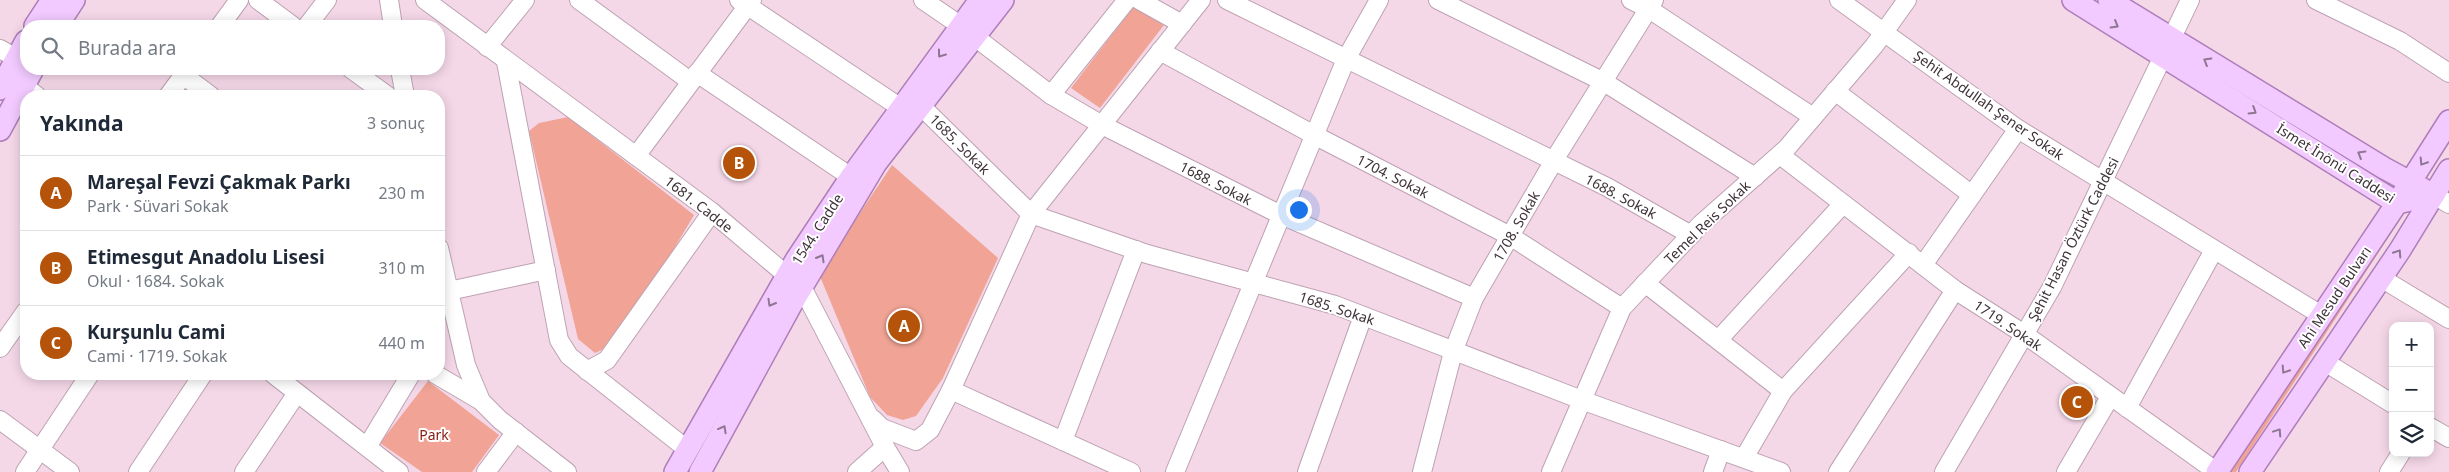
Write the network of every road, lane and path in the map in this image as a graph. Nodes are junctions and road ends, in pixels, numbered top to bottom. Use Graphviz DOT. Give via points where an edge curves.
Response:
graph roads {
  1 [pos="52,0"];
  2 [pos="74,0"];
  3 [pos="239,0"];
  4 [pos="258,0"];
  5 [pos="327,0"];
  6 [pos="389,0"];
  7 [pos="425,0"];
  8 [pos="526,0"];
  9 [pos="579,0"];
  10 [pos="923,0"];
  11 [pos="980,0"];
  12 [pos="1003,0"];
  13 [pos="1127,0"];
  14 [pos="1139,0"];
  15 [pos="1201,0"];
  16 [pos="1227,0"];
  17 [pos="1379,0"];
  18 [pos="1438,0"];
  19 [pos="1631,0"];
  20 [pos="1839,0"];
  21 [pos="1907,0"];
  22 [pos="2073,0"];
  23 [pos="2109,0"];
  24 [pos="2190,0"];
  25 [pos="2316,0"];
  26 [pos="746,2"];
  27 [pos="1652,4"];
  28 [pos="39,20"];
  29 [pos="61,20"];
  30 [pos="224,20"];
  31 [pos="285,20"];
  32 [pos="312,20"];
  33 [pos="392,20"];
  34 [pos="1182,24"];
  35 [pos="968,32"];
  36 [pos="1884,32"];
  37 [pos="487,47"];
  38 [pos="2167,47"];
  39 [pos="1160,51"];
  40 [pos="1346,59"];
  41 [pos="506,62"];
  42 [pos="20,69"];
  43 [pos="2449,73"];
  44 [pos="20,74"];
  45 [pos="184,75"];
  46 [pos="189,75"];
  47 [pos="359,75"];
  48 [pos="401,75"];
  49 [pos="694,77"];
  50 [pos="1604,82"];
  51 [pos="0,89"];
  52 [pos="172,90"];
  53 [pos="206,90"];
  54 [pos="380,90"];
  55 [pos="404,90"];
  56 [pos="1835,91"];
  57 [pos="1051,96"];
  58 [pos="922,107"];
  59 [pos="902,108"];
  60 [pos="1814,117"];
  61 [pos="2449,121"];
  62 [pos="1102,125"];
  63 [pos="2018,129"];
  64 [pos="0,130"];
  65 [pos="1314,135"];
  66 [pos="1780,155"];
  67 [pos="636,156"];
  68 [pos="1553,162"];
  69 [pos="2449,170"];
  70 [pos="851,177"];
  71 [pos="1755,177"];
  72 [pos="2103,182"];
  73 [pos="2410,182"];
  74 [pos="1972,195"];
  75 [pos="2442,199"];
  76 [pos="2397,203"];
  77 [pos="1843,204"];
  78 [pos="712,212"];
  79 [pos="1031,214"];
  80 [pos="1281,215"];
  81 [pos="1691,235"];
  82 [pos="1510,236"];
  83 [pos="1136,250"];
  84 [pos="2214,250"];
  85 [pos="1909,253"];
  86 [pos="1923,265"];
  87 [pos="546,270"];
  88 [pos="445,273"];
  89 [pos="786,276"];
  90 [pos="2381,278"];
  91 [pos="1253,283"];
  92 [pos="1645,283"];
  93 [pos="802,289"];
  94 [pos="449,290"];
  95 [pos="1955,290"];
  96 [pos="1474,298"];
  97 [pos="1622,308"];
  98 [pos="1363,316"];
  99 [pos="2321,316"];
  100 [pos="2449,319"];
  101 [pos="20,320"];
  102 [pos="2024,334"];
  103 [pos="1719,339"];
  104 [pos="0,348"];
  105 [pos="1453,352"];
  106 [pos="2325,362"];
  107 [pos="587,371"];
  108 [pos="86,380"];
  109 [pos="199,380"];
  110 [pos="281,380"];
  111 [pos="406,380"];
  112 [pos="445,380"];
  113 [pos="950,390"];
  114 [pos="1783,391"];
  115 [pos="297,393"];
  116 [pos="2110,397"];
  117 [pos="1582,400"];
  118 [pos="481,401"];
  119 [pos="2389,402"];
  120 [pos="2127,408"];
  121 [pos="871,417"];
  122 [pos="0,420"];
  123 [pos="2434,429"];
  124 [pos="516,432"];
  125 [pos="2449,438"];
  126 [pos="1063,441"];
  127 [pos="367,447"];
  128 [pos="885,447"];
  129 [pos="41,450"];
  130 [pos="688,450"];
  131 [pos="1721,450"];
  132 [pos="2398,457"];
  133 [pos="1744,458"];
  134 [pos="247,471"];
  135 [pos="25,472"];
  136 [pos="70,472"];
  137 [pos="138,472"];
  138 [pos="399,472"];
  139 [pos="486,472"];
  140 [pos="567,472"];
  141 [pos="675,472"];
  142 [pos="700,472"];
  143 [pos="857,472"];
  144 [pos="900,472"];
  145 [pos="1131,472"];
  146 [pos="1175,472"];
  147 [pos="1307,472"];
  148 [pos="1422,472"];
  149 [pos="1551,472"];
  150 [pos="1713,472"];
  151 [pos="1781,472"];
  152 [pos="1838,472"];
  153 [pos="1944,472"];
  154 [pos="2066,472"];
  155 [pos="2217,472"];
  156 [pos="2250,472"];
  157 [pos="2389,472"];
  1 -- 28 [label="main road"];
  2 -- 29 [label="main road"];
  3 -- 30 [label="street"];
  4 -- 31 [label="street"];
  5 -- 32 [label="street"];
  6 -- 33 [label="street"];
  7 -- 37 [label="street, 1681. Cadde"];
  8 -- 37 [label="street"];
  9 -- 49 [label="street"];
  10 -- 35 [label="street, 1688. Sokak"];
  11 -- 35 [label="main road, 1544. Cadde"];
  12 -- 35 [label="main road, 1544. Cadde"];
  13 -- 57 [label="street"];
  14 -- 34 [label="street"];
  15 -- 34 [label="street"];
  16 -- 40 [label="street, 1688. Sokak"];
  17 -- 40 [label="street"];
  18 -- 50 [label="street"];
  19 -- 27 [label="street"];
  20 -- 36 [label="street, Şehit Abdullah Şener Sokak"];
  21 -- 36 [label="street, Temel Reis Sokak"];
  22 -- 38 [label="main road, İsmet İnönü Caddesi, one-way"];
  23 -- 38 [label="main road, İsmet İnönü Caddesi"];
  24 -- 38 [label="street, Şehit Hasan Öztürk Caddesi"];
  25 -- 43 [label="street" via="2400,41"];
  26 -- 49 [label="street"];
  26 -- 59 [label="street"];
  27 -- 50 [label="street, 1708. Sokak"];
  27 -- 60 [label="street"];
  34 -- 39 [label="street"];
  35 -- 57 [label="street, 1688. Sokak"];
  35 -- 58 [label="main road, 1544. Cadde"];
  35 -- 59 [label="main road, 1544. Cadde, one-way"];
  36 -- 56 [label="street, Temel Reis Sokak"];
  36 -- 63 [label="street, Şehit Abdullah Şener Sokak"];
  37 -- 41 [label="street, 1681. Cadde"];
  38 -- 72 [label="street, Şehit Hasan Öztürk Caddesi"];
  73 -- 38 [label="main road, İsmet İnönü Caddesi, one-way"];
  38 -- 76 [label="main road, İsmet İnönü Caddesi, one-way"];
  39 -- 62 [label="street"];
  39 -- 65 [label="street, 1704. Sokak"];
  40 -- 65 [label="street"];
  40 -- 68 [label="street, 1688. Sokak"];
  41 -- 67 [label="street, 1681. Cadde"];
  41 -- 87 [label="street"];
  42 -- 51 [label="main road"];
  44 -- 64 [label="main road"];
  45 -- 52 [label="street"];
  46 -- 53 [label="street"];
  47 -- 54 [label="street"];
  48 -- 55 [label="street"];
  49 -- 67 [label="street"];
  49 -- 70 [label="street"];
  50 -- 68 [label="street, 1708. Sokak"];
  50 -- 71 [label="street"];
  56 -- 60 [label="street, Temel Reis Sokak"];
  56 -- 74 [label="street"];
  57 -- 62 [label="street, 1688. Sokak"];
  58 -- 79 [label="street, 1685. Sokak"];
  93 -- 58 [label="main road, 1544. Cadde, one-way" via="876,163"];
  59 -- 70 [label="main road, 1544. Cadde"];
  60 -- 66 [label="street, Temel Reis Sokak"];
  61 -- 73 [label="main road, Ahi Mesud Bulvarı, one-way"];
  62 -- 79 [label="street"];
  62 -- 80 [label="street, 1688. Sokak"];
  63 -- 72 [label="street, Şehit Abdullah Şener Sokak"];
  63 -- 74 [label="street"];
  65 -- 80 [label="street"];
  65 -- 82 [label="street, 1704. Sokak"];
  66 -- 71 [label="street, Temel Reis Sokak"];
  66 -- 77 [label="street, 1719. Sokak"];
  67 -- 78 [label="street, 1681. Cadde"];
  68 -- 81 [label="street, 1688. Sokak" via="1607,187"];
  68 -- 82 [label="street, 1708. Sokak"];
  69 -- 75 [label="main road, Ahi Mesud Bulvarı"];
  70 -- 89 [label="main road, 1544. Cadde"];
  71 -- 81 [label="street, Temel Reis Sokak"];
  72 -- 84 [label="street, Şehit Abdullah Şener Sokak"];
  72 -- 102 [label="street, Şehit Hasan Öztürk Caddesi" via="2052,286"];
  73 -- 75 [label="main road, İsmet İnönü Caddesi"];
  73 -- 76 [label="main road, Ahi Mesud Bulvarı"];
  74 -- 86 [label="street"];
  75 -- 76 [label="main road, İsmet İnönü Caddesi"];
  90 -- 75 [label="main road, Ahi Mesud Bulvarı, one-way"];
  76 -- 99 [label="main road, Ahi Mesud Bulvarı"];
  77 -- 85 [label="street, 1719. Sokak"];
  77 -- 103 [label="street"];
  78 -- 89 [label="street, 1681. Cadde"];
  78 -- 107 [label="street" via="607,360"];
  79 -- 83 [label="street, 1685. Sokak"];
  79 -- 113 [label="street"];
  80 -- 91 [label="street"];
  80 -- 96 [label="street, 1688. Sokak"];
  81 -- 92 [label="street, Temel Reis Sokak"];
  82 -- 96 [label="street, 1708. Sokak"];
  82 -- 97 [label="street, 1704. Sokak"];
  83 -- 91 [label="street, 1685. Sokak"];
  83 -- 126 [label="street"];
  84 -- 99 [label="street, Şehit Abdullah Şener Sokak"];
  84 -- 120 [label="street"];
  85 -- 86 [label="street, 1719. Sokak"];
  85 -- 114 [label="street"];
  86 -- 95 [label="street, 1719. Sokak"];
  87 -- 94 [label="street"];
  87 -- 107 [label="street" via="559,340 569,356"];
  88 -- 94 [label="street"];
  89 -- 93 [label="street, 1681. Cadde"];
  89 -- 130 [label="main road, 1544. Cadde, one-way"];
  90 -- 100 [label="street"];
  90 -- 106 [label="main road, Ahi Mesud Bulvarı"];
  91 -- 98 [label="street, 1685. Sokak"];
  91 -- 146 [label="street"];
  92 -- 97 [label="street, Temel Reis Sokak"];
  92 -- 103 [label="street"];
  93 -- 121 [label="street, 1681. Cadde"];
  142 -- 93 [label="main road, 1544. Cadde, one-way"];
  94 -- 118 [label="street" via="466,365"];
  95 -- 102 [label="street, 1719. Sokak"];
  95 -- 152 [label="street"];
  96 -- 105 [label="street, 1708. Sokak"];
  97 -- 117 [label="street, Temel Reis Sokak"];
  98 -- 105 [label="street, 1685. Sokak"];
  98 -- 147 [label="street"];
  99 -- 155 [label="main road, Ahi Mesud Bulvarı, one-way"];
  101 -- 104 [label="street"];
  102 -- 116 [label="street, 1719. Sokak"];
  102 -- 153 [label="street, Şehit Hasan Öztürk Caddesi"];
  103 -- 114 [label="street"];
  105 -- 117 [label="street, 1685. Sokak"];
  105 -- 148 [label="street, 1708. Sokak"];
  106 -- 119 [label="street"];
  156 -- 106 [label="main road, Ahi Mesud Bulvarı, one-way"];
  107 -- 130 [label="street"];
  108 -- 129 [label="street"];
  109 -- 137 [label="street"];
  110 -- 115 [label="street"];
  111 -- 127 [label="street"];
  112 -- 118 [label="street"];
  113 -- 121 [label="street" via="930,430 916,442 882,428"];
  113 -- 126 [label="street"];
  114 -- 133 [label="street"];
  115 -- 127 [label="street"];
  115 -- 134 [label="street"];
  116 -- 120 [label="street, 1719. Sokak"];
  116 -- 154 [label="street"];
  117 -- 131 [label="street, 1685. Sokak"];
  117 -- 149 [label="street, Temel Reis Sokak"];
  118 -- 124 [label="street"];
  120 -- 155 [label="street, 1719. Sokak"];
  121 -- 128 [label="street, 1681. Cadde"];
  122 -- 129 [label="street"];
  123 -- 125 [label="street"];
  124 -- 139 [label="street"];
  124 -- 140 [label="street"];
  126 -- 145 [label="street"];
  127 -- 138 [label="street"];
  128 -- 143 [label="street"];
  128 -- 144 [label="street, 1681. Cadde"];
  129 -- 135 [label="street"];
  129 -- 136 [label="street"];
  130 -- 141 [label="main road, 1544. Cadde"];
  131 -- 133 [label="street, 1685. Sokak"];
  131 -- 150 [label="street"];
  132 -- 157 [label="street"];
  133 -- 151 [label="street, 1685. Sokak"];
}
